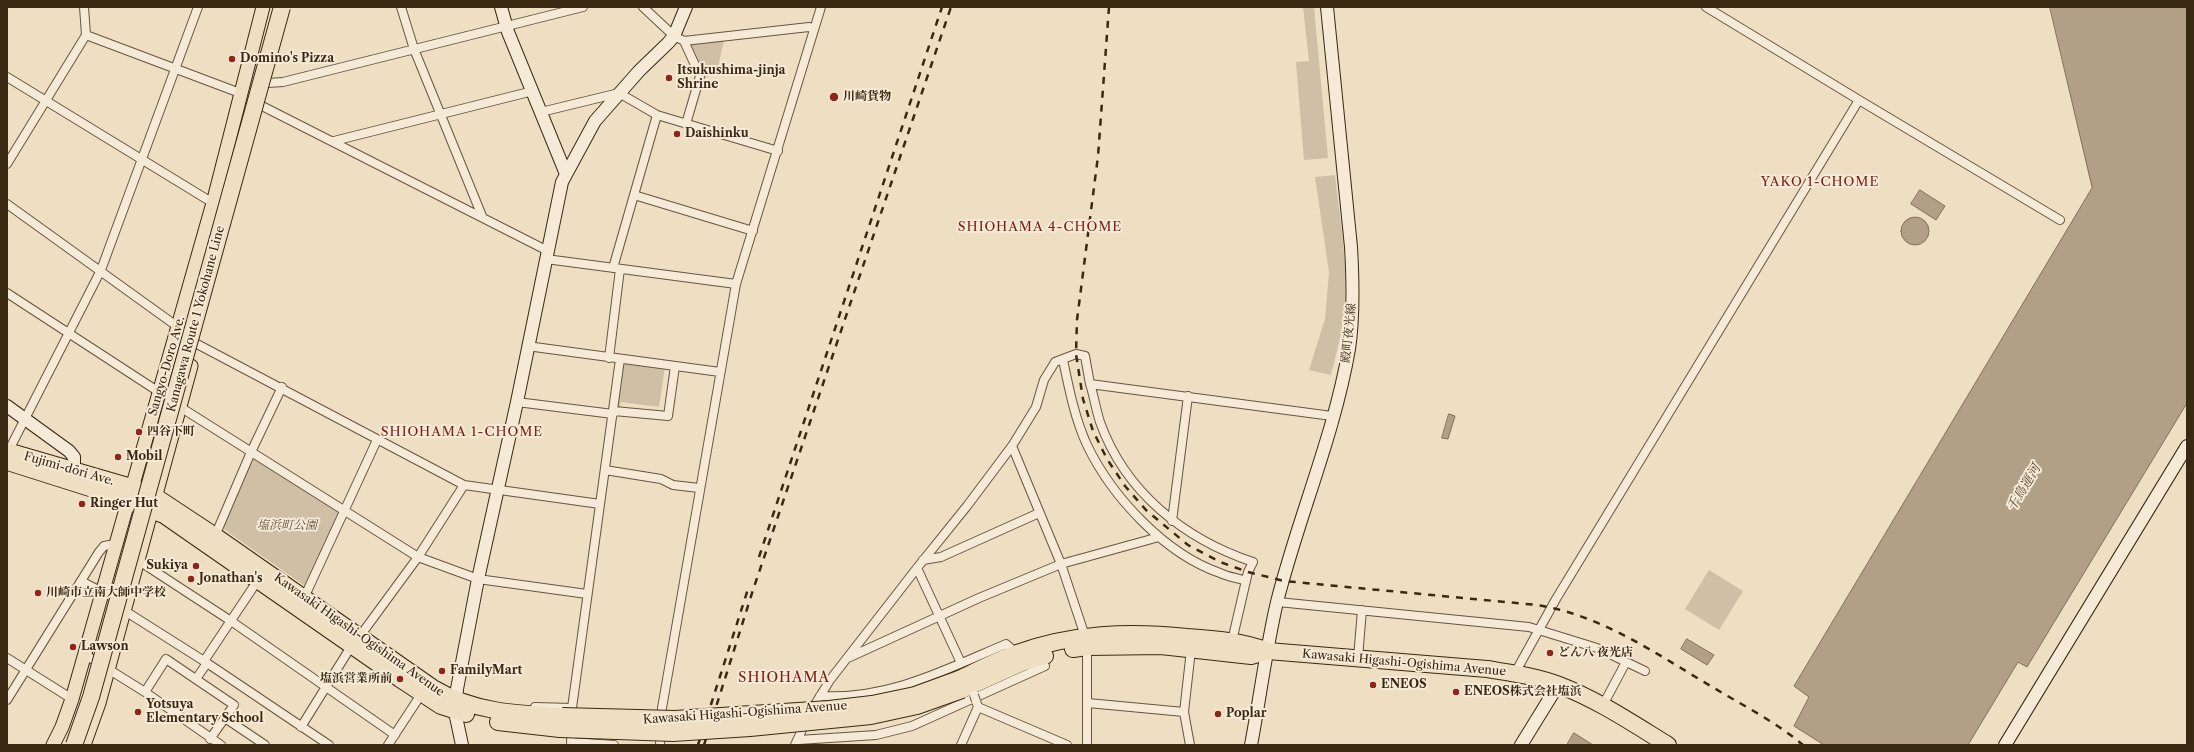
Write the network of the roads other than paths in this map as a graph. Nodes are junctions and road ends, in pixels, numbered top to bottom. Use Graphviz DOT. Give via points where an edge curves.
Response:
graph roads {
  1 [pos="84,7"];
  2 [pos="198,7"];
  3 [pos="263,7"];
  4 [pos="272,7"];
  5 [pos="282,7"];
  6 [pos="288,7"];
  7 [pos="401,7"];
  8 [pos="501,7"];
  9 [pos="583,7"];
  10 [pos="643,7"];
  11 [pos="686,7"];
  12 [pos="821,7"];
  13 [pos="1327,7"];
  14 [pos="1706,7"];
  15 [pos="507,27"];
  16 [pos="814,29"];
  17 [pos="86,35"];
  18 [pos="679,38"];
  19 [pos="414,49"];
  20 [pos="175,69"];
  21 [pos="7,77"];
  22 [pos="268,83"];
  23 [pos="533,91"];
  24 [pos="240,93"];
  25 [pos="619,93"];
  26 [pos="1859,100"];
  27 [pos="45,101"];
  28 [pos="262,106"];
  29 [pos="541,112"];
  30 [pos="441,114"];
  31 [pos="657,115"];
  32 [pos="686,124"];
  33 [pos="334,141"];
  34 [pos="778,151"];
  35 [pos="142,160"];
  36 [pos="7,164"];
  37 [pos="566,174"];
  38 [pos="634,195"];
  39 [pos="213,202"];
  40 [pos="7,204"];
  41 [pos="482,216"];
  42 [pos="2060,220"];
  43 [pos="752,231"];
  44 [pos="547,255"];
  45 [pos="617,268"];
  46 [pos="101,270"];
  47 [pos="736,284"];
  48 [pos="7,293"];
  49 [pos="178,327"];
  50 [pos="68,334"];
  51 [pos="197,344"];
  52 [pos="527,346"];
  53 [pos="609,358"];
  54 [pos="620,359"];
  55 [pos="1063,360"];
  56 [pos="675,366"];
  57 [pos="720,372"];
  58 [pos="1090,384"];
  59 [pos="282,387"];
  60 [pos="159,392"];
  61 [pos="1188,396"];
  62 [pos="517,402"];
  63 [pos="7,406"];
  64 [pos="180,407"];
  65 [pos="614,412"];
  66 [pos="1332,416"];
  67 [pos="26,419"];
  68 [pos="377,440"];
  69 [pos="1012,446"];
  70 [pos="2187,446"];
  71 [pos="251,452"];
  72 [pos="7,455"];
  73 [pos="74,470"];
  74 [pos="605,470"];
  75 [pos="464,485"];
  76 [pos="700,488"];
  77 [pos="494,489"];
  78 [pos="129,494"];
  79 [pos="154,504"];
  80 [pos="600,504"];
  81 [pos="345,511"];
  82 [pos="1039,513"];
  83 [pos="1172,521"];
  84 [pos="215,536"];
  85 [pos="1159,537"];
  86 [pos="115,544"];
  87 [pos="418,557"];
  88 [pos="923,560"];
  89 [pos="139,561"];
  90 [pos="1061,564"];
  91 [pos="917,568"];
  92 [pos="478,579"];
  93 [pos="258,580"];
  94 [pos="81,581"];
  95 [pos="1246,581"];
  96 [pos="102,592"];
  97 [pos="587,594"];
  98 [pos="304,598"];
  99 [pos="1278,602"];
  100 [pos="1362,610"];
  101 [pos="124,611"];
  102 [pos="939,617"];
  103 [pos="231,621"];
  104 [pos="1538,630"];
  105 [pos="356,640"];
  106 [pos="1086,641"];
  107 [pos="1232,641"];
  108 [pos="1191,650"];
  109 [pos="1268,651"];
  110 [pos="84,654"];
  111 [pos="7,658"];
  112 [pos="847,658"];
  113 [pos="1358,658"];
  114 [pos="205,662"];
  115 [pos="1626,662"];
  116 [pos="1045,666"];
  117 [pos="25,670"];
  118 [pos="108,670"];
  119 [pos="1645,671"];
  120 [pos="1515,673"];
  121 [pos="196,679"];
  122 [pos="1558,685"];
  123 [pos="326,687"];
  124 [pos="969,689"];
  125 [pos="145,692"];
  126 [pos="422,693"];
  127 [pos="820,696"];
  128 [pos="72,699"];
  129 [pos="7,700"];
  130 [pos="1088,703"];
  131 [pos="1603,705"];
  132 [pos="455,706"];
  133 [pos="1184,712"];
  134 [pos="225,718"];
  135 [pos="564,718"];
  136 [pos="301,727"];
  137 [pos="395,735"];
  138 [pos="210,739"];
  139 [pos="797,743"];
  140 [pos="571,744"];
  141 [pos="53,745"];
  142 [pos="64,745"];
  143 [pos="74,745"];
  144 [pos="84,745"];
  145 [pos="221,745"];
  146 [pos="265,745"];
  147 [pos="327,745"];
  148 [pos="388,745"];
  149 [pos="462,745"];
  150 [pos="614,745"];
  151 [pos="660,745"];
  152 [pos="961,745"];
  153 [pos="1067,745"];
  154 [pos="1087,745"];
  155 [pos="1190,745"];
  156 [pos="1251,745"];
  157 [pos="1521,745"];
  158 [pos="1668,745"];
  159 [pos="2005,745"];
  1 -- 17 [label="street"];
  2 -- 20 [label="street"];
  3 -- 24 [label="main road, Sangyo-Doro Ave."];
  4 -- 142 [label="highway, Kanagawa Route 1 Yokohane Line" via="81,696"];
  5 -- 143 [label="highway, Kanagawa Route 1 Yokohane Line, bridge" via="95,683"];
  6 -- 22 [label="main road, Sangyo-Doro Ave."];
  7 -- 19 [label="street"];
  8 -- 15 [label="street"];
  9 -- 15 [label="street"];
  10 -- 18 [label="street"];
  11 -- 18 [label="street"];
  12 -- 16 [label="street"];
  13 -- 66 [label="street, 殿町夜光線" via="1353,287 1349,349"];
  14 -- 26 [label="street"];
  15 -- 19 [label="street"];
  15 -- 23 [label="street"];
  16 -- 18 [label="street" via="809,27"];
  16 -- 34 [label="street"];
  17 -- 20 [label="street"];
  17 -- 27 [label="street"];
  18 -- 25 [label="street"];
  18 -- 32 [label="street" via="700,76"];
  19 -- 22 [label="street" via="283,82"];
  19 -- 30 [label="street"];
  20 -- 24 [label="street"];
  20 -- 35 [label="street"];
  21 -- 27 [label="street"];
  22 -- 28 [label="main road, Sangyo-Doro Ave."];
  23 -- 29 [label="street"];
  23 -- 30 [label="street"];
  24 -- 28 [label="street"];
  24 -- 39 [label="main road, Sangyo-Doro Ave."];
  25 -- 29 [label="street"];
  25 -- 31 [label="street"];
  25 -- 37 [label="street" via="595,122"];
  26 -- 42 [label="street"];
  26 -- 104 [label="street"];
  27 -- 35 [label="street"];
  27 -- 36 [label="street"];
  28 -- 33 [label="street"];
  28 -- 51 [label="main road, Sangyo-Doro Ave."];
  29 -- 37 [label="street"];
  30 -- 33 [label="street"];
  30 -- 41 [label="street"];
  31 -- 32 [label="street"];
  31 -- 38 [label="street"];
  32 -- 34 [label="street"];
  33 -- 41 [label="street"];
  34 -- 43 [label="street"];
  35 -- 39 [label="street"];
  35 -- 46 [label="street"];
  37 -- 44 [label="street" via="562,182"];
  38 -- 43 [label="street"];
  38 -- 45 [label="street"];
  39 -- 49 [label="main road, Sangyo-Doro Ave."];
  40 -- 46 [label="street"];
  41 -- 44 [label="street"];
  43 -- 47 [label="street"];
  44 -- 45 [label="street"];
  44 -- 52 [label="street"];
  45 -- 47 [label="street"];
  45 -- 53 [label="street"];
  46 -- 49 [label="street"];
  46 -- 50 [label="street"];
  47 -- 57 [label="street"];
  48 -- 50 [label="street"];
  49 -- 60 [label="main road, Sangyo-Doro Ave."];
  50 -- 60 [label="street"];
  50 -- 67 [label="street"];
  51 -- 59 [label="street"];
  51 -- 64 [label="main road, Sangyo-Doro Ave."];
  52 -- 53 [label="street"];
  52 -- 62 [label="street"];
  53 -- 54 [label="street"];
  54 -- 56 [label="street"];
  54 -- 65 [label="street"];
  55 -- 58 [label="street" via="1076,354 1085,356"];
  55 -- 69 [label="street" via="1055,362 1044,380 1036,407"];
  55 -- 85 [label="street" via="1080,426 1096,462 1114,489"];
  56 -- 57 [label="street"];
  56 -- 65 [label="street" via="668,416"];
  57 -- 76 [label="street"];
  58 -- 61 [label="street"];
  58 -- 83 [label="street" via="1100,421 1117,458 1141,491"];
  59 -- 68 [label="street"];
  59 -- 71 [label="street"];
  60 -- 78 [label="main road, Sangyo-Doro Ave."];
  61 -- 66 [label="street"];
  61 -- 83 [label="street"];
  62 -- 65 [label="street"];
  62 -- 77 [label="street"];
  63 -- 67 [label="street"];
  64 -- 71 [label="street"];
  64 -- 79 [label="main road, Sangyo-Doro Ave."];
  65 -- 74 [label="street"];
  66 -- 99 [label="street, 殿町夜光線"];
  67 -- 72 [label="street"];
  67 -- 73 [label="street" via="69,451 74,457"];
  68 -- 75 [label="street"];
  68 -- 81 [label="street"];
  69 -- 82 [label="street"];
  69 -- 88 [label="street"];
  70 -- 159 [label="street"];
  71 -- 81 [label="street"];
  71 -- 84 [label="street"];
  72 -- 73 [label="highway, Fujimi-dōri Ave."];
  72 -- 78 [label="highway, Fujimi-dōri Ave."];
  73 -- 78 [label="highway, Fujimi-dōri Ave."];
  74 -- 76 [label="street" via="661,479 673,485"];
  74 -- 80 [label="street"];
  75 -- 77 [label="street"];
  75 -- 87 [label="street"];
  76 -- 151 [label="street" via="662,708"];
  77 -- 80 [label="street"];
  77 -- 92 [label="street"];
  78 -- 79 [label="highway, Kawasaki Higashi-Ogishima Avenue"];
  78 -- 86 [label="main road, Sangyo-Doro Ave."];
  79 -- 84 [label="highway, Kawasaki Higashi-Ogishima Avenue"];
  79 -- 89 [label="main road, Sangyo-Doro Ave."];
  79 -- 93 [label="highway, Kawasaki Higashi-Ogishima Avenue" via="164,515"];
  80 -- 97 [label="street"];
  81 -- 87 [label="street"];
  81 -- 98 [label="street"];
  82 -- 88 [label="street" via="941,557"];
  82 -- 90 [label="street"];
  83 -- 95 [label="street" via="1206,544 1253,562"];
  84 -- 98 [label="highway, Kawasaki Higashi-Ogishima Avenue"];
  85 -- 90 [label="street"];
  85 -- 95 [label="street" via="1201,564"];
  86 -- 94 [label="street" via="104,546"];
  86 -- 96 [label="main road, Sangyo-Doro Ave."];
  87 -- 92 [label="street"];
  87 -- 105 [label="street"];
  88 -- 91 [label="street"];
  89 -- 101 [label="main road, Sangyo-Doro Ave."];
  89 -- 103 [label="street"];
  90 -- 102 [label="street"];
  90 -- 106 [label="street"];
  91 -- 102 [label="street"];
  91 -- 112 [label="street"];
  92 -- 97 [label="street"];
  92 -- 132 [label="street"];
  93 -- 103 [label="street"];
  93 -- 105 [label="highway, Kawasaki Higashi-Ogishima Avenue"];
  94 -- 96 [label="street"];
  94 -- 117 [label="street"];
  95 -- 107 [label="street"];
  96 -- 110 [label="main road, Sangyo-Doro Ave."];
  97 -- 135 [label="street"];
  98 -- 105 [label="highway, Kawasaki Higashi-Ogishima Avenue"];
  99 -- 100 [label="street"];
  99 -- 109 [label="street, 殿町夜光線"];
  100 -- 104 [label="street"];
  100 -- 113 [label="street"];
  101 -- 114 [label="street"];
  101 -- 118 [label="main road, Sangyo-Doro Ave."];
  102 -- 112 [label="street"];
  102 -- 124 [label="street"];
  103 -- 114 [label="street"];
  103 -- 123 [label="street"];
  104 -- 115 [label="street" via="1597,648"];
  104 -- 120 [label="street"];
  105 -- 123 [label="street"];
  105 -- 126 [label="highway, Kawasaki Higashi-Ogishima Avenue"];
  105 -- 132 [label="highway, Kawasaki Higashi-Ogishima Avenue" via="433,688"];
  106 -- 107 [label="highway, Kawasaki Higashi-Ogishima Avenue" via="1124,633"];
  106 -- 108 [label="highway, Kawasaki Higashi-Ogishima Avenue"];
  106 -- 124 [label="highway, Kawasaki Higashi-Ogishima Avenue" via="1065,651 1024,662"];
  106 -- 124 [label="highway, Kawasaki Higashi-Ogishima Avenue" via="1040,646 1016,653"];
  106 -- 130 [label="street"];
  107 -- 109 [label="highway, Kawasaki Higashi-Ogishima Avenue"];
  108 -- 109 [label="highway, Kawasaki Higashi-Ogishima Avenue" via="1250,656"];
  108 -- 133 [label="street"];
  109 -- 113 [label="highway, Kawasaki Higashi-Ogishima Avenue"];
  109 -- 156 [label="street, 殿町夜光線"];
  110 -- 118 [label="street"];
  110 -- 128 [label="main road, Sangyo-Doro Ave."];
  111 -- 117 [label="street"];
  112 -- 127 [label="street"];
  113 -- 120 [label="highway, Kawasaki Higashi-Ogishima Avenue"];
  114 -- 121 [label="street"];
  114 -- 136 [label="street"];
  115 -- 119 [label="street"];
  115 -- 131 [label="street"];
  116 -- 139 [label="street" via="912,726 876,735"];
  117 -- 128 [label="street"];
  117 -- 129 [label="street"];
  118 -- 125 [label="street"];
  118 -- 144 [label="main road, Sangyo-Doro Ave."];
  120 -- 122 [label="highway, Kawasaki Higashi-Ogishima Avenue"];
  121 -- 125 [label="street" via="166,659"];
  121 -- 134 [label="street" via="234,705"];
  122 -- 131 [label="highway, Kawasaki Higashi-Ogishima Avenue"];
  122 -- 157 [label="street"];
  123 -- 136 [label="street"];
  123 -- 137 [label="street"];
  124 -- 127 [label="street" via="935,676 899,687 853,695"];
  124 -- 135 [label="highway, Kawasaki Higashi-Ogishima Avenue, bridge" via="916,706 871,716 750,728 673,733"];
  124 -- 152 [label="street"];
  124 -- 153 [label="street"];
  125 -- 138 [label="street"];
  126 -- 132 [label="highway, Kawasaki Higashi-Ogishima Avenue" via="441,706"];
  126 -- 137 [label="street"];
  127 -- 139 [label="street"];
  128 -- 141 [label="main road, Sangyo-Doro Ave."];
  130 -- 133 [label="street"];
  130 -- 154 [label="street"];
  131 -- 158 [label="highway, Kawasaki Higashi-Ogishima Avenue"];
  132 -- 135 [label="highway, Kawasaki Higashi-Ogishima Avenue" via="514,725"];
  132 -- 135 [label="street" via="467,695"];
  132 -- 149 [label="street"];
  133 -- 155 [label="street"];
  134 -- 138 [label="street"];
  134 -- 146 [label="street"];
  135 -- 140 [label="street"];
  136 -- 147 [label="street"];
  137 -- 148 [label="street"];
  138 -- 145 [label="street"];
  140 -- 150 [label="street"];
}
